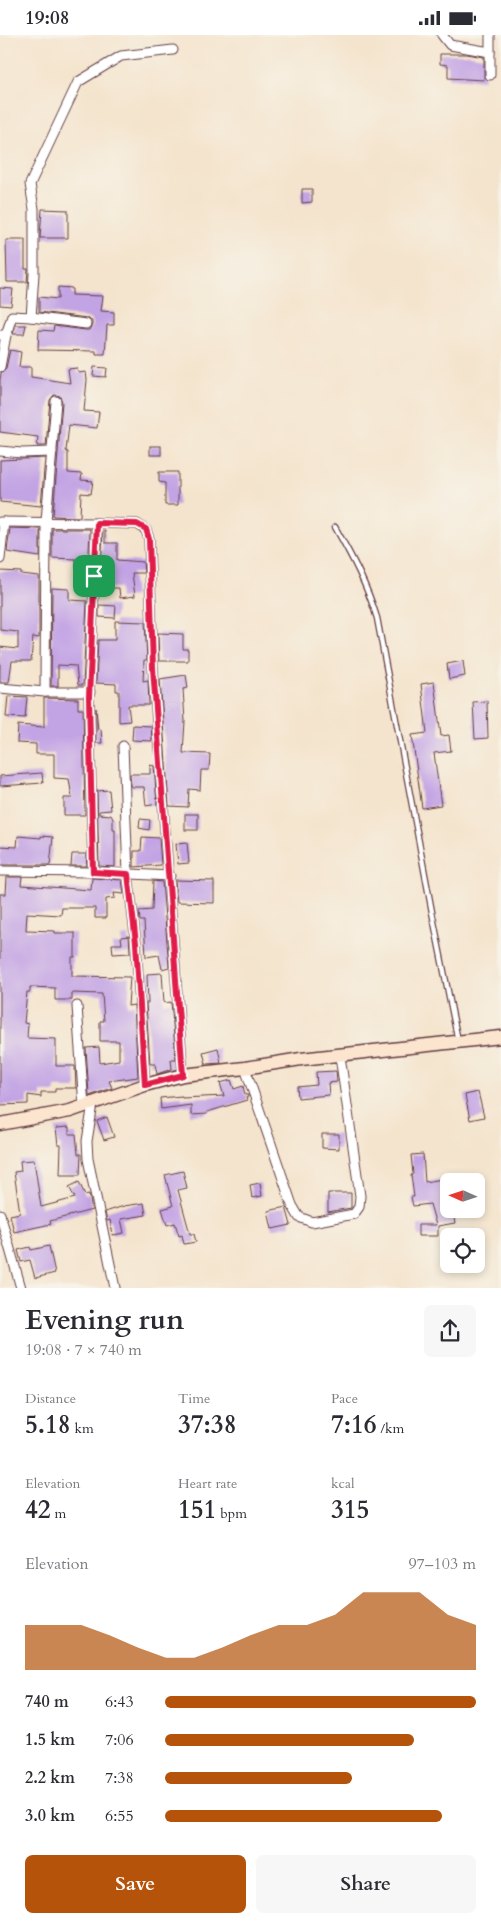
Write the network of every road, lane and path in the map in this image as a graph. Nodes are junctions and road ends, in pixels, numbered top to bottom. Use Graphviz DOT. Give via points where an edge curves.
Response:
graph roads {
  1 [pos="442,35"];
  2 [pos="490,35"];
  3 [pos="173,50"];
  4 [pos="490,52"];
  5 [pos="490,75"];
  6 [pos="31,317"];
  7 [pos="86,323"];
  8 [pos="3,335"];
  9 [pos="0,367"];
  10 [pos="56,401"];
  11 [pos="0,451"];
  12 [pos="52,452"];
  13 [pos="46,521"];
  14 [pos="2,522"];
  15 [pos="97,523"];
  16 [pos="335,527"];
  17 [pos="0,559"];
  18 [pos="0,688"];
  19 [pos="45,692"];
  20 [pos="90,692"];
  21 [pos="122,746"];
  22 [pos="0,871"];
  23 [pos="93,872"];
  24 [pos="128,874"];
  25 [pos="170,876"];
  26 [pos="77,1006"];
  27 [pos="501,1037"];
  28 [pos="458,1042"];
  29 [pos="340,1055"];
  30 [pos="245,1068"];
  31 [pos="183,1075"];
  32 [pos="145,1085"];
  33 [pos="88,1105"];
  34 [pos="0,1125"];
  35 [pos="0,1213"];
  36 [pos="21,1288"];
  37 [pos="115,1288"];
  1 -- 4 [label="street" via="450,45"];
  2 -- 4 [label="street"];
  3 -- 6 [label="street" via="121,56 78,82 30,184 34,209"];
  4 -- 5 [label="street"];
  6 -- 7 [label="street"];
  6 -- 8 [label="street" via="12,316"];
  8 -- 9 [label="street"];
  10 -- 12 [label="street"];
  11 -- 12 [label="street"];
  12 -- 13 [label="street"];
  13 -- 14 [label="street"];
  13 -- 15 [label="street"];
  13 -- 19 [label="street"];
  14 -- 17 [label="street"];
  15 -- 20 [label="street"];
  15 -- 25 [label="street" via="137,524 146,529 149,539 153,668"];
  16 -- 28 [label="lane" via="359,571 377,618"];
  18 -- 19 [label="street"];
  19 -- 20 [label="street"];
  20 -- 23 [label="street"];
  21 -- 24 [label="street"];
  22 -- 23 [label="street"];
  23 -- 24 [label="street"];
  24 -- 25 [label="street"];
  24 -- 32 [label="street"];
  25 -- 31 [label="street"];
  26 -- 33 [label="street"];
  27 -- 28 [label="street"];
  28 -- 29 [label="street"];
  29 -- 30 [label="street"];
  29 -- 30 [label="street" via="359,1207 354,1214 312,1222 299,1217 292,1205"];
  30 -- 31 [label="street"];
  31 -- 32 [label="street"];
  32 -- 33 [label="street"];
  33 -- 34 [label="street"];
  33 -- 37 [label="street" via="88,1159"];
  35 -- 36 [label="street"];
}
